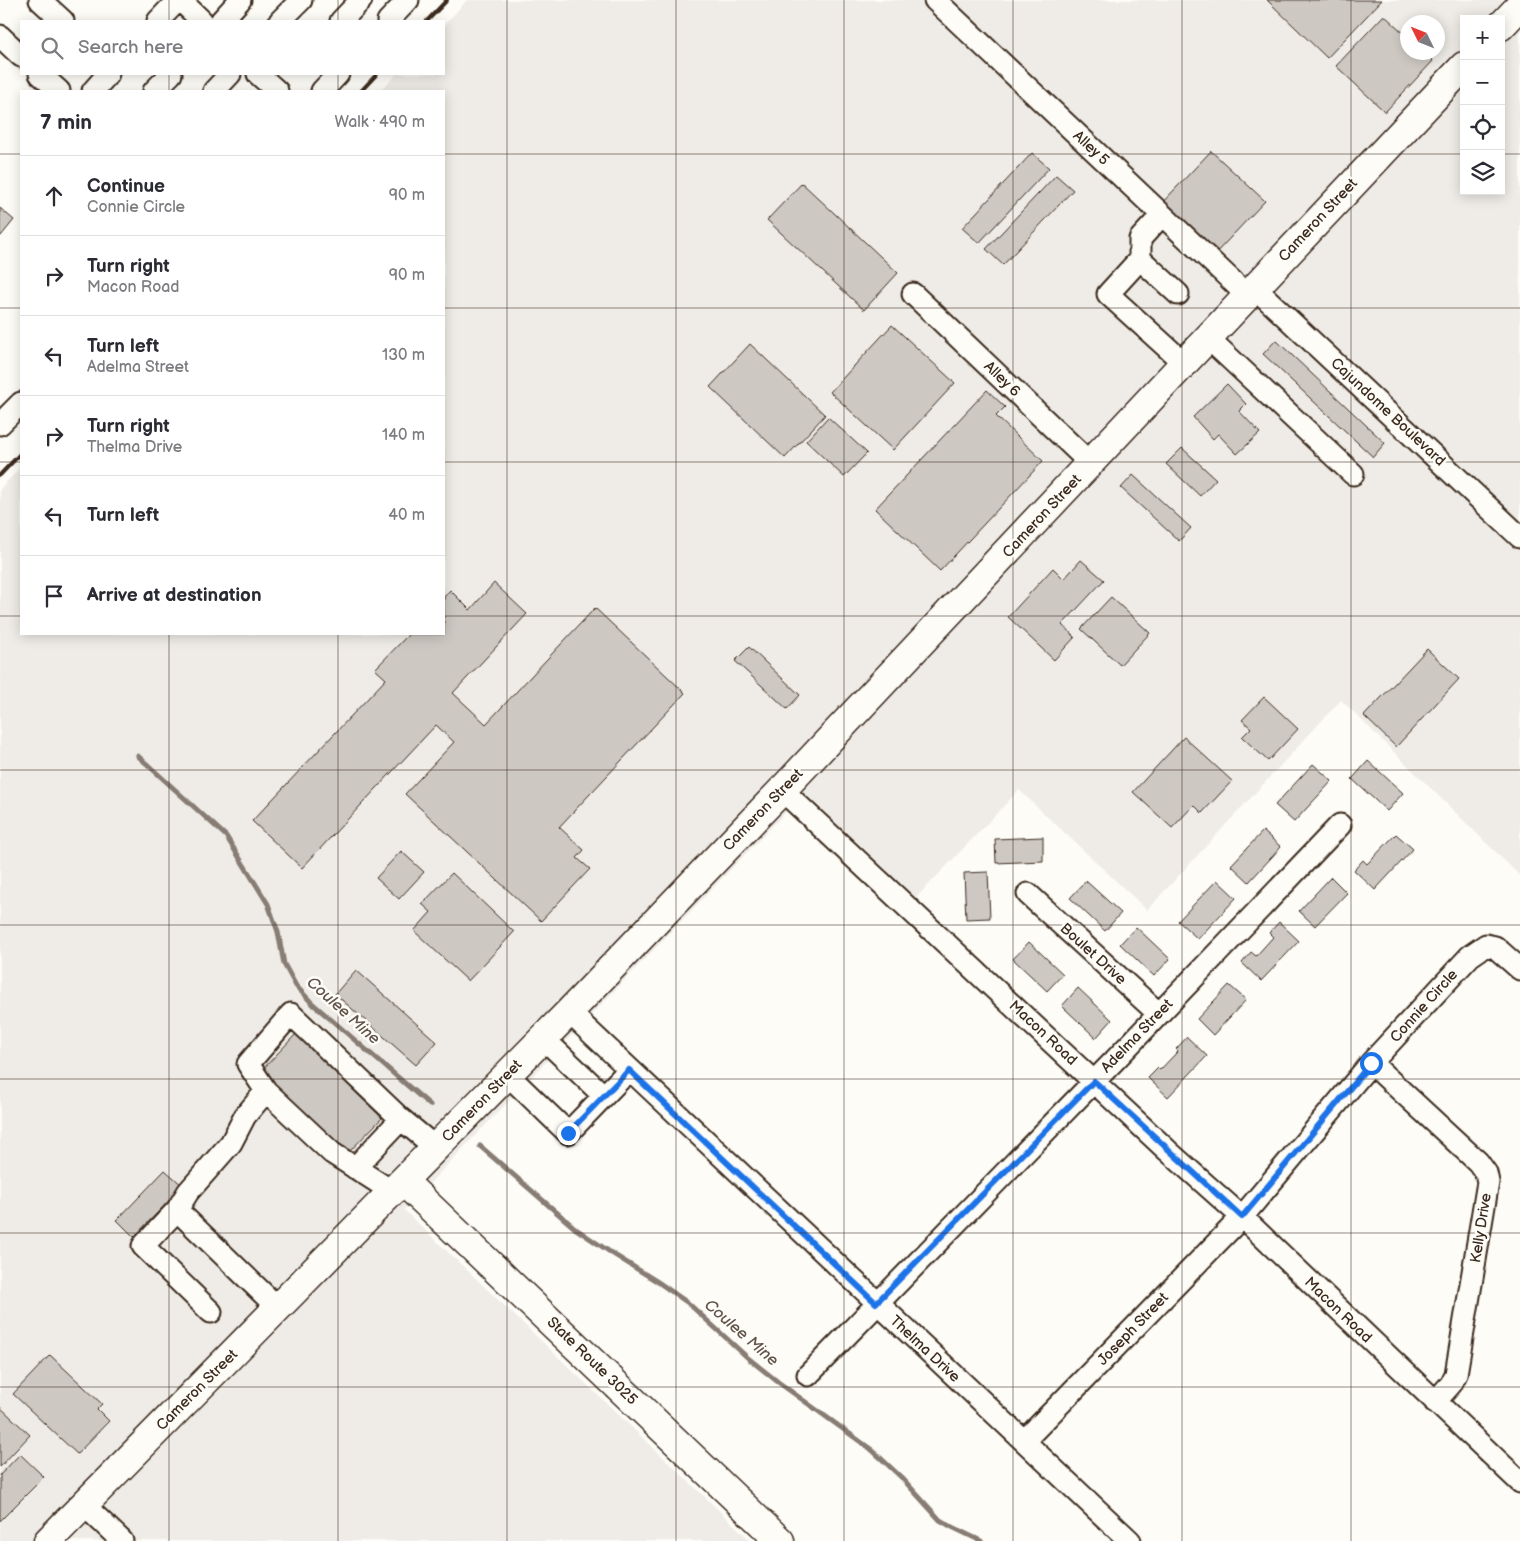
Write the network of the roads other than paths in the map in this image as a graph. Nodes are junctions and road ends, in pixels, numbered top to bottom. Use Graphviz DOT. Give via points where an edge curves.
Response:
graph roads {
  1 [pos="40,0"];
  2 [pos="179,0"];
  3 [pos="240,0"];
  4 [pos="300,0"];
  5 [pos="361,0"];
  6 [pos="408,0"];
  7 [pos="935,0"];
  8 [pos="1520,6"];
  9 [pos="62,20"];
  10 [pos="159,20"];
  11 [pos="201,20"];
  12 [pos="222,20"];
  13 [pos="281,20"];
  14 [pos="342,20"];
  15 [pos="389,20"];
  16 [pos="1505,22"];
  17 [pos="0,36"];
  18 [pos="20,55"];
  19 [pos="1460,70"];
  20 [pos="41,75"];
  21 [pos="170,75"];
  22 [pos="229,75"];
  23 [pos="259,75"];
  24 [pos="337,75"];
  25 [pos="58,90"];
  26 [pos="155,90"];
  27 [pos="215,90"];
  28 [pos="276,90"];
  29 [pos="323,90"];
  30 [pos="1162,215"];
  31 [pos="1140,259"];
  32 [pos="1251,292"];
  33 [pos="913,294"];
  34 [pos="1178,294"];
  35 [pos="1208,338"];
  36 [pos="1184,363"];
  37 [pos="20,403"];
  38 [pos="0,424"];
  39 [pos="1091,464"];
  40 [pos="1353,474"];
  41 [pos="1516,525"];
  42 [pos="782,790"];
  43 [pos="1340,825"];
  44 [pos="1028,894"];
  45 [pos="1520,969"];
  46 [pos="569,1012"];
  47 [pos="1159,1014"];
  48 [pos="543,1038"];
  49 [pos="1371,1063"];
  50 [pos="629,1070"];
  51 [pos="508,1075"];
  52 [pos="1094,1081"];
  53 [pos="266,1091"];
  54 [pos="604,1096"];
  55 [pos="401,1119"];
  56 [pos="436,1148"];
  57 [pos="355,1168"];
  58 [pos="398,1187"];
  59 [pos="178,1210"];
  60 [pos="1242,1217"];
  61 [pos="876,1303"];
  62 [pos="278,1308"];
  63 [pos="212,1312"];
  64 [pos="808,1375"];
  65 [pos="1435,1402"];
  66 [pos="1024,1441"];
  67 [pos="1520,1482"];
  68 [pos="84,1505"];
  69 [pos="48,1541"];
  70 [pos="122,1541"];
  71 [pos="780,1541"];
  72 [pos="1130,1541"];
  1 -- 9 [label="street"];
  2 -- 10 [label="street"];
  2 -- 11 [label="street"];
  3 -- 12 [label="street"];
  4 -- 13 [label="street"];
  5 -- 14 [label="street"];
  6 -- 15 [label="street"];
  7 -- 30 [label="street, Alley 5"];
  8 -- 16 [label="main road"];
  17 -- 18 [label="street"];
  19 -- 32 [label="main road, Cameron Street"];
  20 -- 25 [label="street"];
  21 -- 26 [label="street"];
  22 -- 27 [label="street"];
  23 -- 28 [label="street"];
  24 -- 29 [label="street"];
  30 -- 31 [label="street" via="1140,239"];
  30 -- 32 [label="street, Alley 5"];
  31 -- 34 [label="street"];
  31 -- 36 [label="street" via="1108,294"];
  32 -- 35 [label="main road, Cameron Street"];
  32 -- 41 [label="street, Cajundome Boulevard"];
  33 -- 39 [label="street, Alley 6"];
  35 -- 36 [label="main road, Cameron Street"];
  35 -- 40 [label="street"];
  36 -- 39 [label="main road, Cameron Street"];
  37 -- 38 [label="street"];
  39 -- 42 [label="main road, Cameron Street"];
  42 -- 46 [label="main road, Cameron Street"];
  42 -- 52 [label="street, Macon Road"];
  43 -- 47 [label="street, Adelma Street"];
  44 -- 47 [label="street, Boulet Drive"];
  45 -- 49 [label="street, Connie Circle" via="1495,947 1481,947"];
  46 -- 48 [label="main road, Cameron Street"];
  46 -- 50 [label="street, Thelma Drive"];
  47 -- 52 [label="street, Adelma Street"];
  48 -- 51 [label="main road, Cameron Street"];
  48 -- 54 [label="street"];
  49 -- 60 [label="street, Connie Circle"];
  49 -- 65 [label="street, Kelly Drive" via="1478,1162 1486,1172 1488,1182 1456,1374"];
  50 -- 54 [label="street"];
  50 -- 61 [label="street, Thelma Drive"];
  51 -- 54 [label="street" via="568,1133"];
  51 -- 56 [label="main road, Cameron Street"];
  52 -- 60 [label="street, Macon Road"];
  52 -- 61 [label="street, Adelma Street"];
  53 -- 55 [label="street" via="248,1064 291,1014"];
  53 -- 57 [label="street" via="332,1153"];
  53 -- 59 [label="street" via="245,1116 231,1143 188,1192"];
  55 -- 56 [label="street"];
  55 -- 57 [label="street"];
  56 -- 58 [label="main road, Cameron Street"];
  57 -- 58 [label="street"];
  58 -- 62 [label="main road, Cameron Street"];
  58 -- 71 [label="main road, State Route 3025"];
  59 -- 62 [label="street"];
  59 -- 63 [label="street" via="143,1246"];
  60 -- 65 [label="street, Macon Road"];
  60 -- 66 [label="street, Joseph Street"];
  61 -- 64 [label="street, Adelma Street"];
  61 -- 66 [label="street, Thelma Drive"];
  62 -- 68 [label="main road, Cameron Street"];
  65 -- 67 [label="street, Macon Road"];
  66 -- 72 [label="street, Thelma Drive"];
  68 -- 69 [label="main road, Cameron Street"];
  68 -- 70 [label="street"];
}
